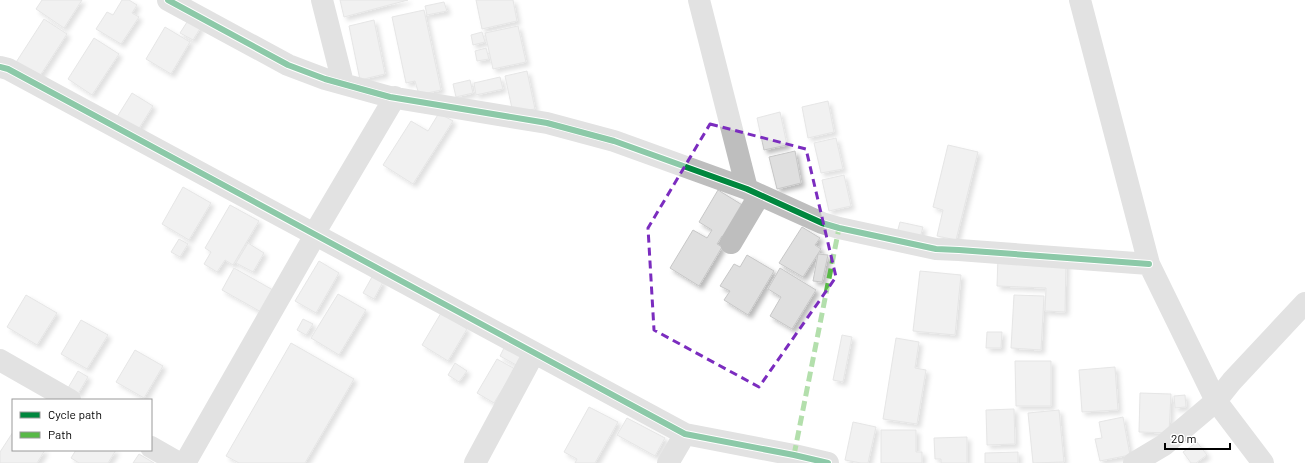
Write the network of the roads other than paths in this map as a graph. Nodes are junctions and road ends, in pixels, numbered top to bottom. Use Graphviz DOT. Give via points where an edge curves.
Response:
graph roads {
  1 [pos="168,0"];
  2 [pos="322,0"];
  3 [pos="699,0"];
  4 [pos="1080,0"];
  5 [pos="0,67"];
  6 [pos="343,83"];
  7 [pos="395,98"];
  8 [pos="753,192"];
  9 [pos="314,234"];
  10 [pos="731,243"];
  11 [pos="1149,264"];
  12 [pos="1305,303"];
  13 [pos="534,353"];
  14 [pos="0,360"];
  15 [pos="68,399"];
  16 [pos="1216,401"];
  17 [pos="685,434"];
  18 [pos="152,448"];
  19 [pos="179,463"];
  20 [pos="186,463"];
  21 [pos="476,463"];
  22 [pos="668,463"];
  23 [pos="828,463"];
  24 [pos="1134,463"];
  25 [pos="1263,463"];
  1 -- 6 [label="street" via="288,65"];
  2 -- 6 [label="street"];
  3 -- 8 [label="street"];
  4 -- 11 [label="street"];
  5 -- 9 [label="street"];
  6 -- 7 [label="street"];
  7 -- 8 [label="street" via="547,124 614,141"];
  7 -- 9 [label="street"];
  8 -- 10 [label="street"];
  8 -- 11 [label="street" via="822,223 936,249"];
  9 -- 13 [label="street"];
  9 -- 20 [label="street"];
  11 -- 16 [label="street"];
  12 -- 16 [label="street"];
  13 -- 17 [label="street"];
  13 -- 21 [label="street"];
  14 -- 15 [label="street"];
  16 -- 24 [label="street" via="1164,445"];
  16 -- 25 [label="street"];
  17 -- 22 [label="street"];
  17 -- 23 [label="street"];
  18 -- 19 [label="street"];
}
